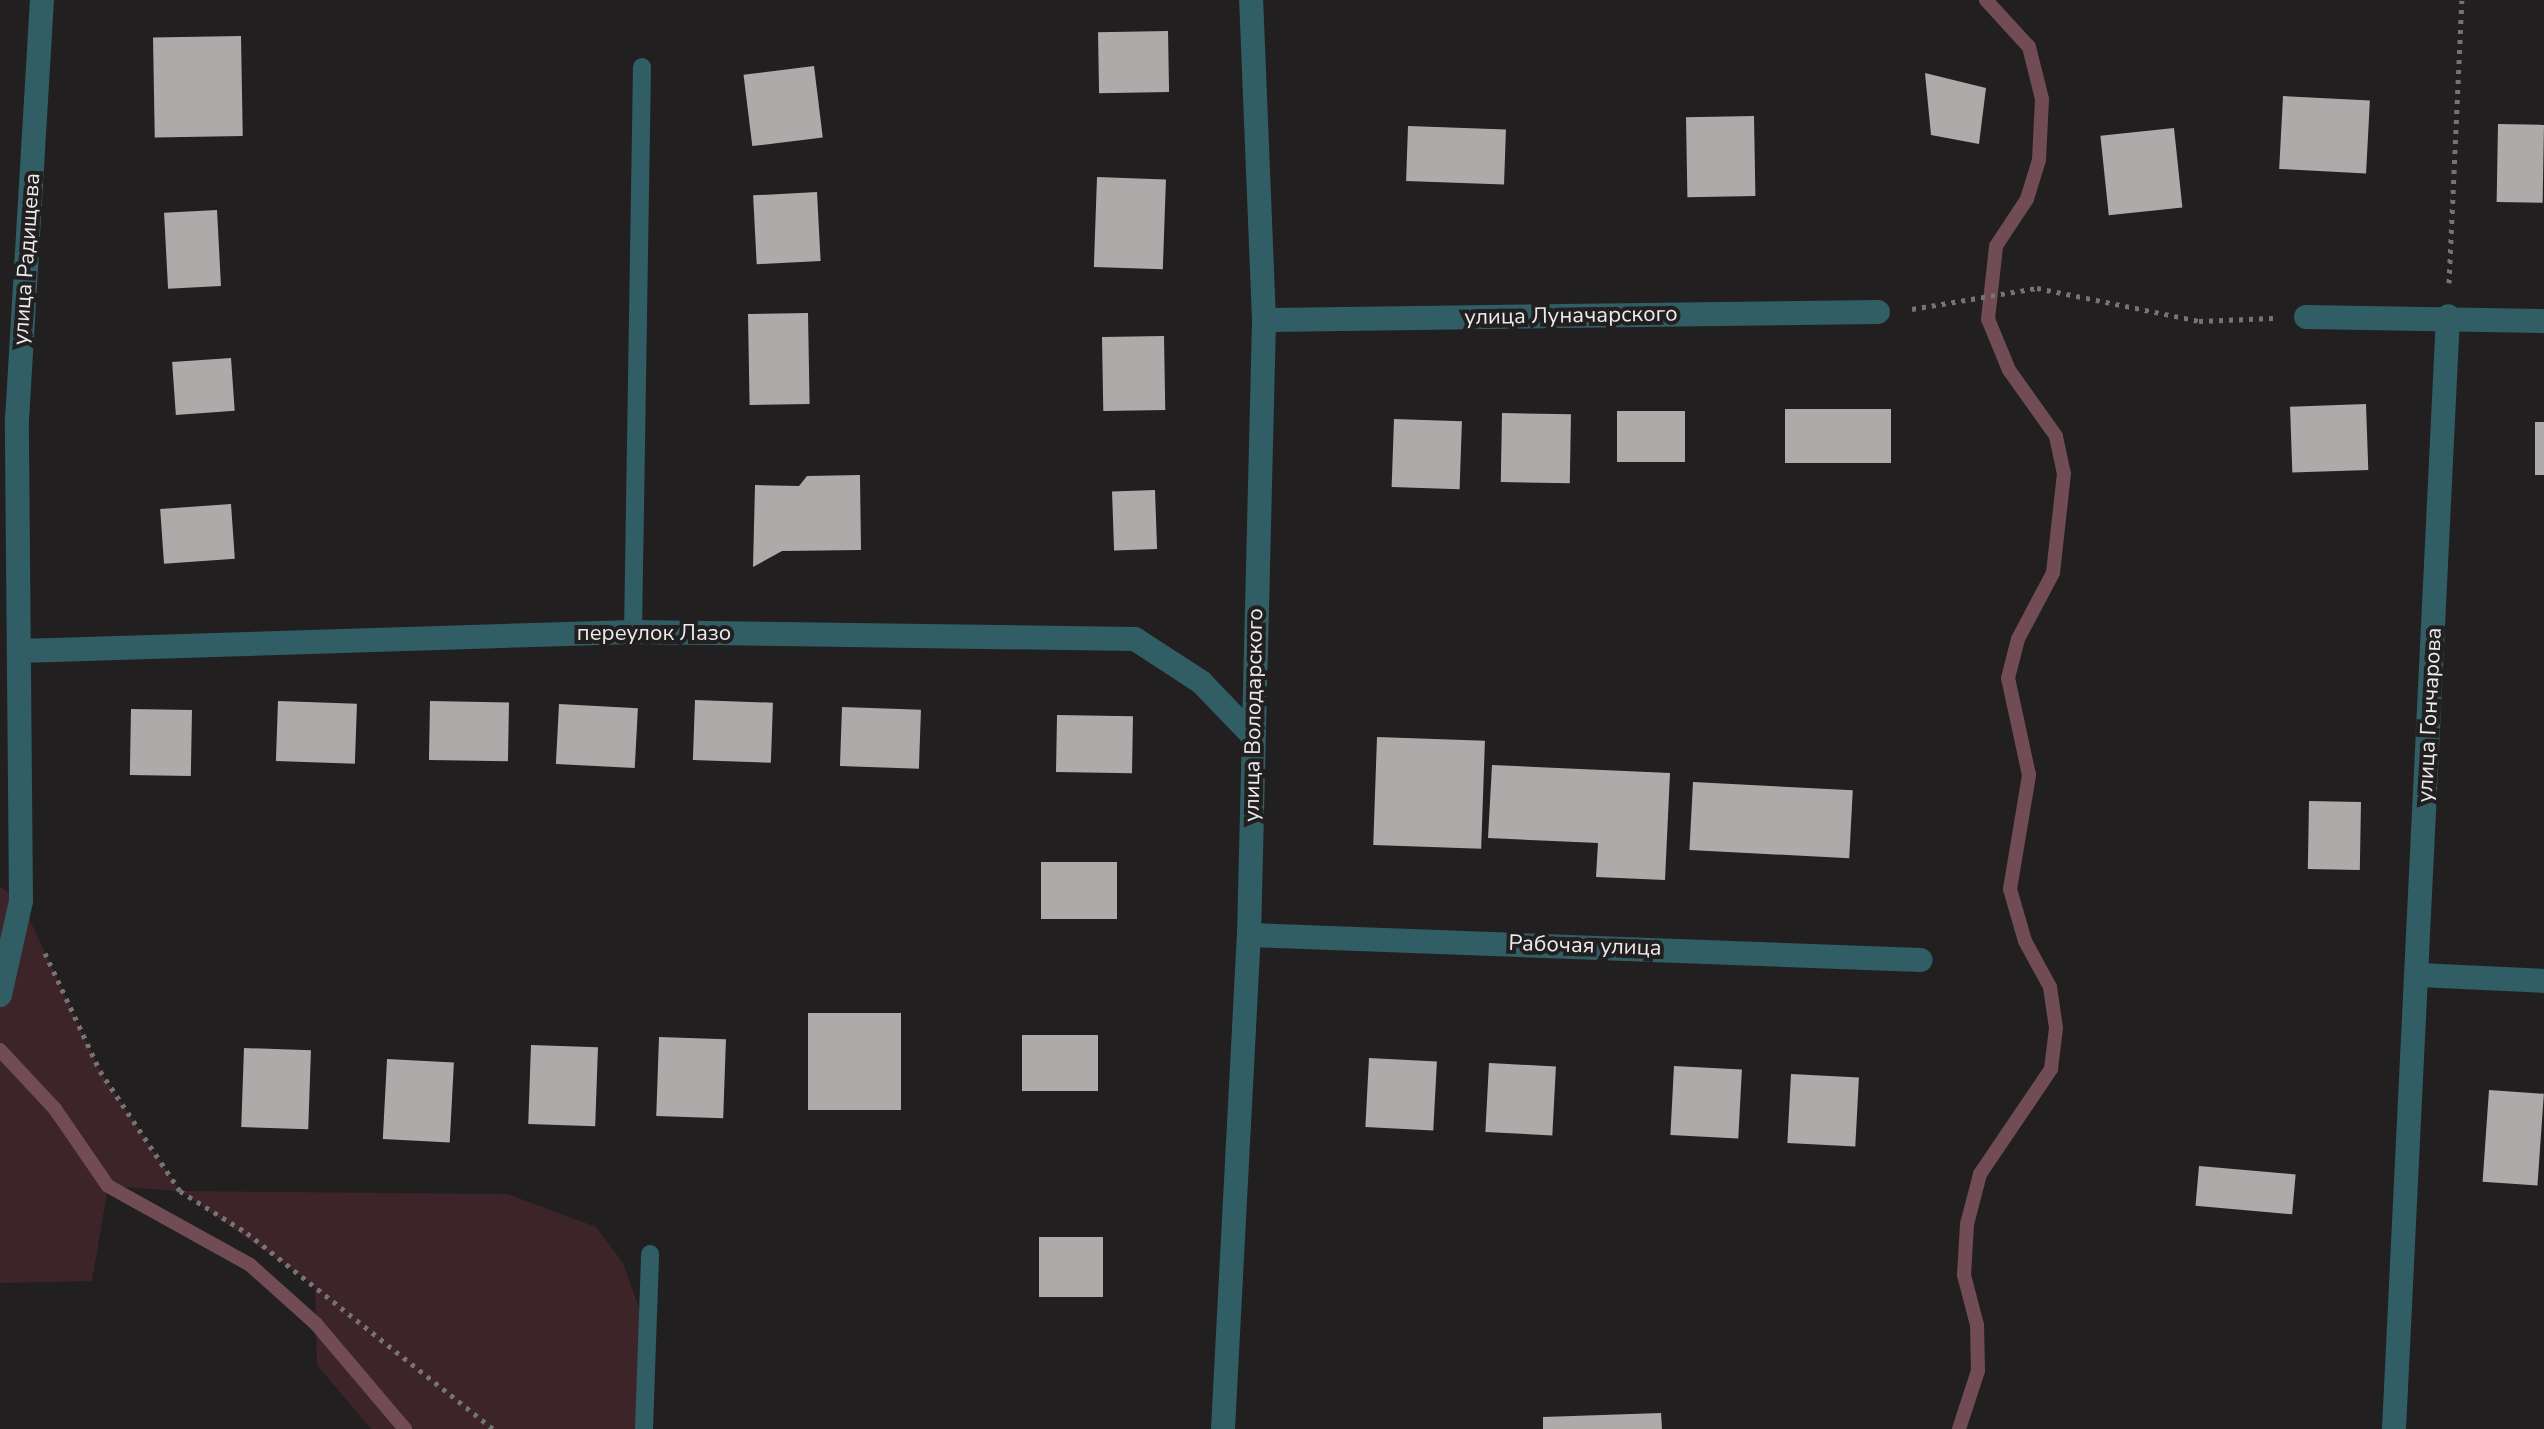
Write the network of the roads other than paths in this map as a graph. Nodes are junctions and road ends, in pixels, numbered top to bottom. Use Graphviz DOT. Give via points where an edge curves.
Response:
graph roads {
  1 [pos="42,0"];
  2 [pos="1251,0"];
  3 [pos="642,67"];
  4 [pos="1878,312"];
  5 [pos="2448,316"];
  6 [pos="2306,317"];
  7 [pos="1264,320"];
  8 [pos="2544,321"];
  9 [pos="633,632"];
  10 [pos="20,651"];
  11 [pos="1253,736"];
  12 [pos="0,887"];
  13 [pos="21,901"];
  14 [pos="1249,935"];
  15 [pos="1921,960"];
  16 [pos="2419,975"];
  17 [pos="2544,981"];
  18 [pos="0,995"];
  19 [pos="650,1254"];
  20 [pos="644,1429"];
  21 [pos="1223,1429"];
  22 [pos="2394,1429"];
  1 -- 10 [label="street, улица Радищева" via="17,420"];
  2 -- 7 [label="street, улица Володарского"];
  3 -- 9 [label="lane"];
  4 -- 7 [label="street, улица Луначарского"];
  5 -- 6 [label="street"];
  5 -- 8 [label="street"];
  5 -- 16 [label="street, улица Гончарова"];
  7 -- 11 [label="street, улица Володарского"];
  9 -- 10 [label="street, переулок Лазо"];
  9 -- 11 [label="street, переулок Лазо" via="1135,639 1201,682"];
  10 -- 13 [label="street, улица Радищева"];
  11 -- 14 [label="street, улица Володарского"];
  12 -- 13 [label="street"];
  13 -- 18 [label="street, улица Радищева"];
  14 -- 15 [label="street, Рабочая улица"];
  14 -- 21 [label="street, улица Володарского"];
  16 -- 17 [label="street"];
  16 -- 22 [label="street, улица Гончарова"];
  19 -- 20 [label="lane"];
}
